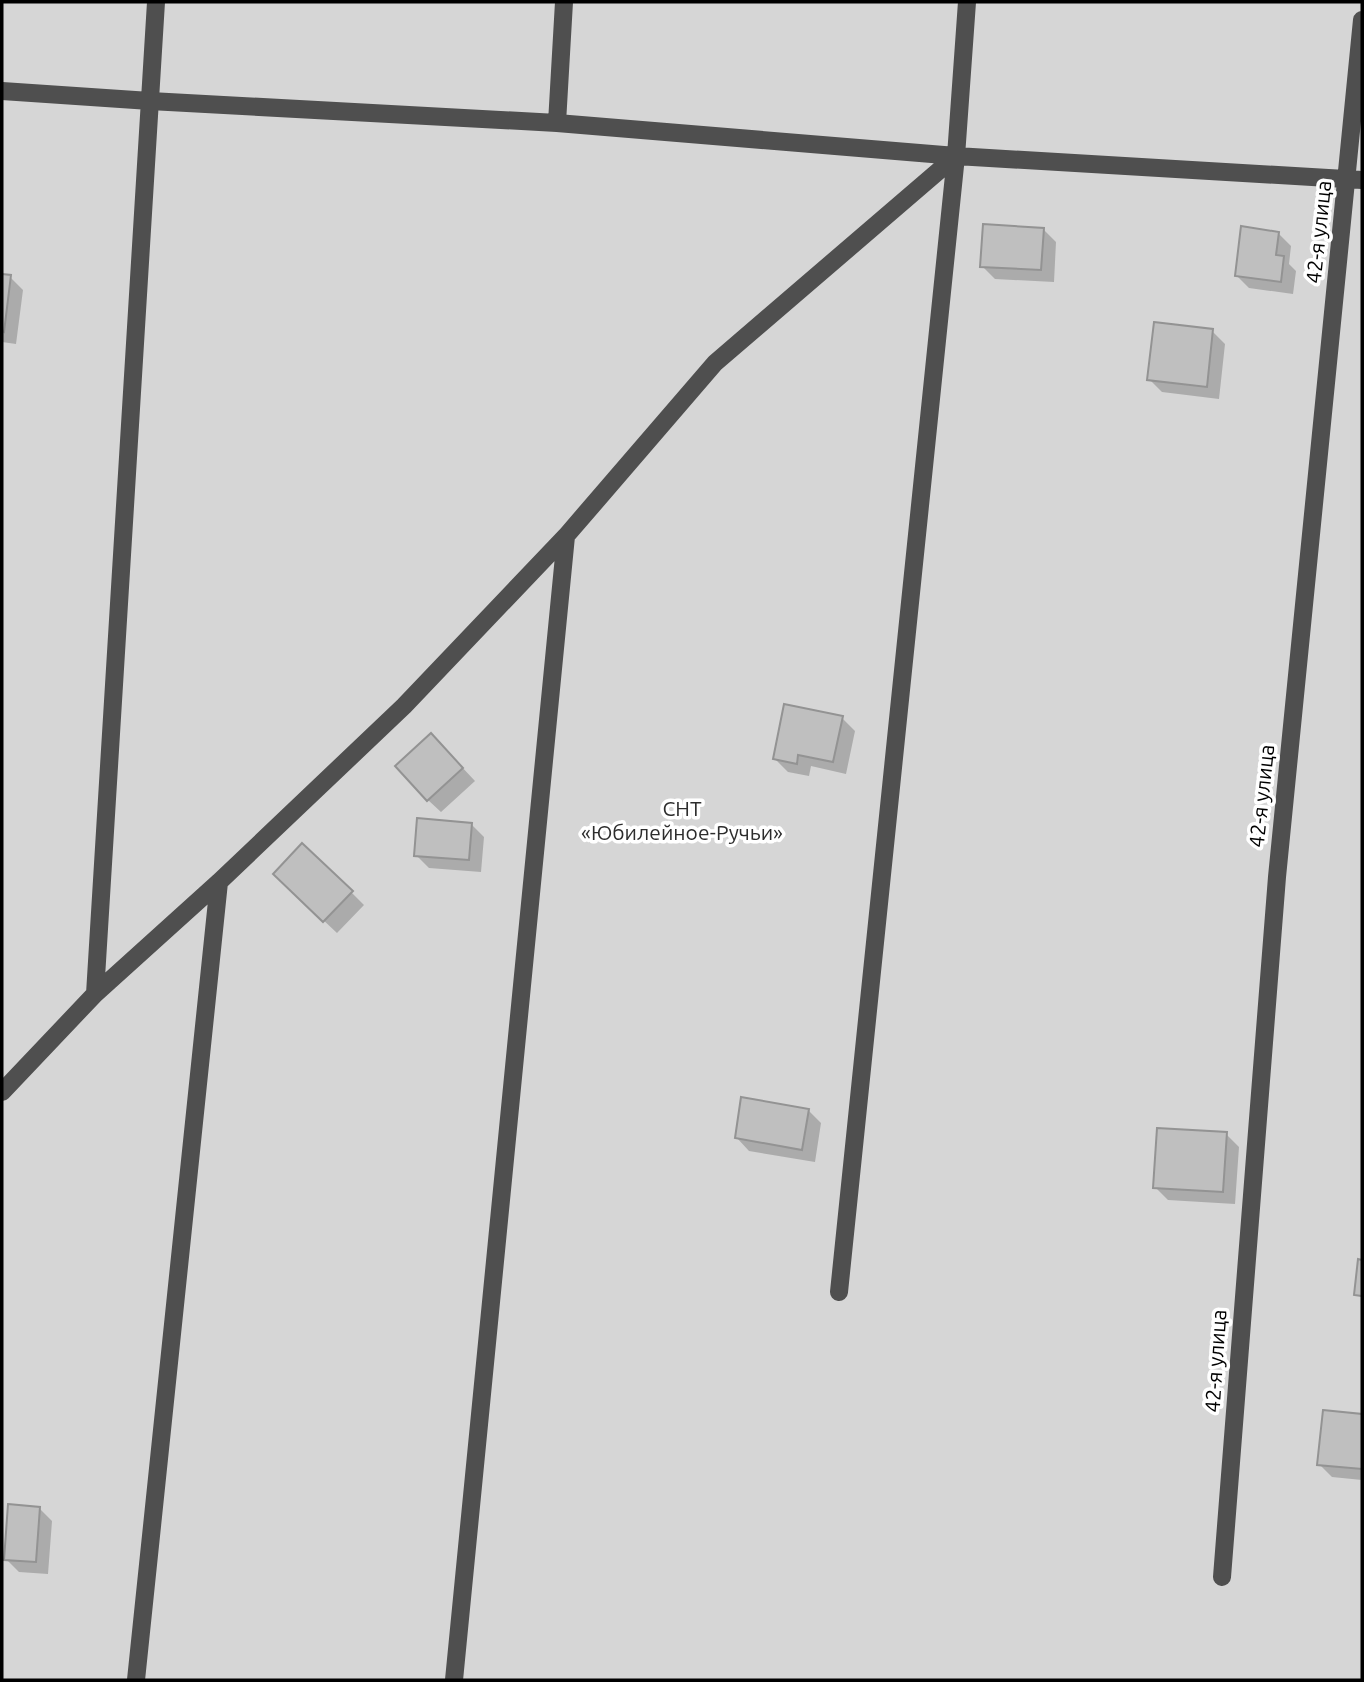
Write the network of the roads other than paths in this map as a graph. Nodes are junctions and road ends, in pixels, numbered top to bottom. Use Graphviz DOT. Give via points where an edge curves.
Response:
graph roads {
  1 [pos="156,2"];
  2 [pos="564,2"];
  3 [pos="967,2"];
  4 [pos="1362,20"];
  5 [pos="2,90"];
  6 [pos="150,102"];
  7 [pos="557,123"];
  8 [pos="956,156"];
  9 [pos="1354,179"];
  10 [pos="566,536"];
  11 [pos="219,882"];
  12 [pos="95,994"];
  13 [pos="2,1092"];
  14 [pos="839,1292"];
  15 [pos="1222,1577"];
  16 [pos="136,1680"];
  17 [pos="454,1680"];
  1 -- 6 [label="street"];
  2 -- 7 [label="street"];
  3 -- 8 [label="street"];
  4 -- 9 [label="street, 42-я улица"];
  5 -- 6 [label="street"];
  6 -- 7 [label="street"];
  6 -- 12 [label="street"];
  7 -- 8 [label="street"];
  8 -- 9 [label="street"];
  8 -- 10 [label="street" via="715,363"];
  8 -- 14 [label="street"];
  9 -- 15 [label="street, 42-я улица" via="1277,877"];
  10 -- 11 [label="street" via="404,706"];
  10 -- 17 [label="street"];
  11 -- 12 [label="street"];
  11 -- 16 [label="street"];
  12 -- 13 [label="street"];
}
